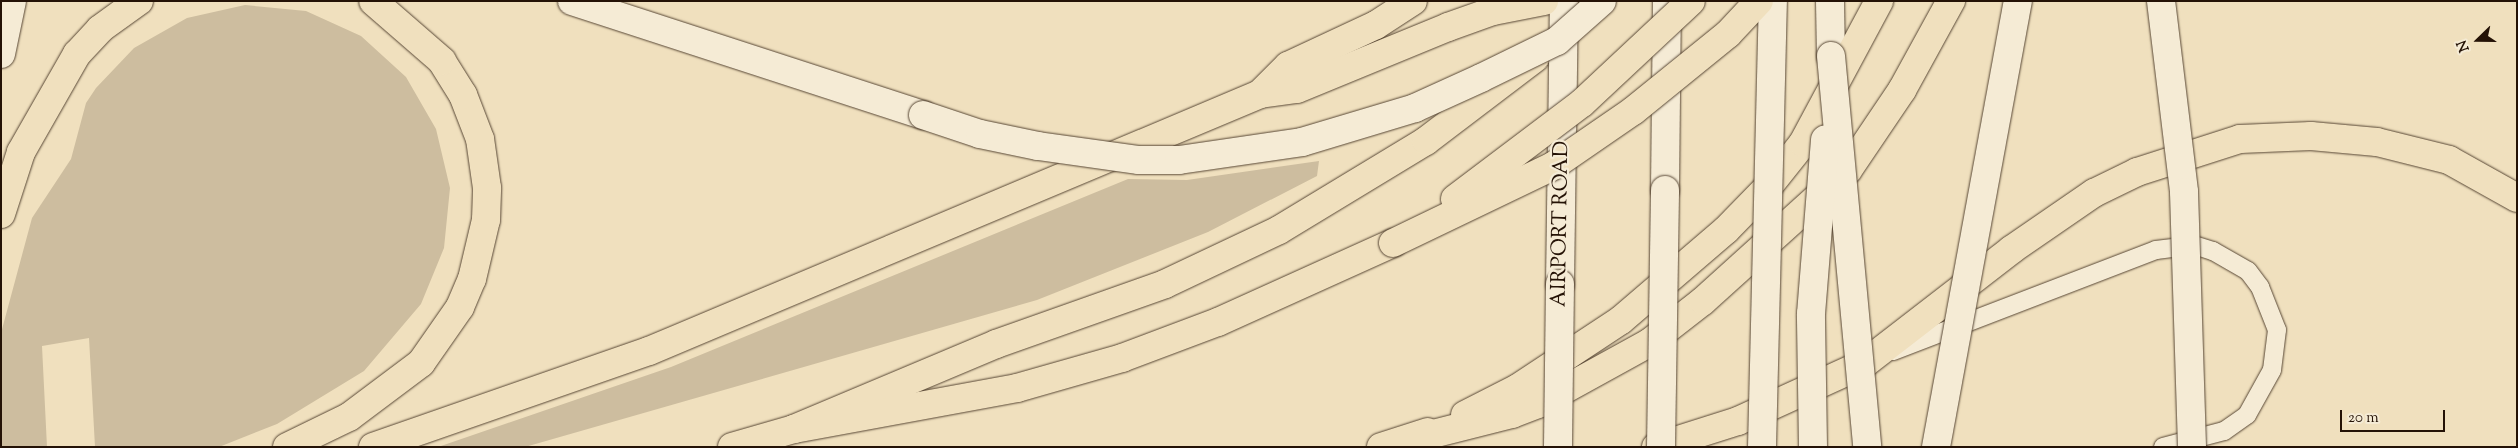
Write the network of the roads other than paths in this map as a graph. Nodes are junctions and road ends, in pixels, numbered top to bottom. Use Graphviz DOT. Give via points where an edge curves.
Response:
graph roads {
  1 [pos="12,1"];
  2 [pos="139,1"];
  3 [pos="373,1"];
  4 [pos="572,1"];
  5 [pos="1413,1"];
  6 [pos="1544,1"];
  7 [pos="1564,1"];
  8 [pos="1602,1"];
  9 [pos="1666,1"];
  10 [pos="1691,1"];
  11 [pos="1759,1"];
  12 [pos="1773,1"];
  13 [pos="1830,1"];
  14 [pos="1879,1"];
  15 [pos="1951,1"];
  16 [pos="2018,1"];
  17 [pos="2160,1"];
  18 [pos="1557,41"];
  19 [pos="1,54"];
  20 [pos="1831,56"];
  21 [pos="1260,94"];
  22 [pos="2517,198"];
  23 [pos="1,214"];
  24 [pos="1393,243"];
  25 [pos="1865,363"];
  26 [pos="794,429"];
  27 [pos="1413,439"];
  28 [pos="287,447"];
  29 [pos="373,447"];
  30 [pos="732,447"];
  31 [pos="1381,447"];
  32 [pos="1558,447"];
  33 [pos="1656,447"];
  34 [pos="1661,447"];
  35 [pos="1762,447"];
  36 [pos="1813,447"];
  37 [pos="1867,447"];
  38 [pos="1936,447"];
  39 [pos="2163,447"];
  40 [pos="2192,447"];
  1 -- 19 [label="street"];
  2 -- 23 [label="highway" via="100,29 78,54 20,152"];
  3 -- 28 [label="highway" via="442,61 463,94 480,139 488,188 486,220 472,279 460,307 421,363 404,379 349,417"];
  4 -- 18 [label="street, bridge" via="980,134 1069,152 1179,160 1302,142 1354,128 1415,108"];
  5 -- 21 [label="highway" via="1376,25 1288,66"];
  6 -- 21 [label="highway" via="1493,11 1297,89"];
  7 -- 32 [label="street, AIRPORT ROAD, bridge"];
  8 -- 18 [label="street, bridge"];
  9 -- 34 [label="street, bridge"];
  10 -- 24 [label="highway, bridge" via="1582,103"];
  11 -- 24 [label="highway, bridge" via="1728,34 1633,111 1553,166"];
  12 -- 35 [label="street, bridge"];
  13 -- 20 [label="street"];
  14 -- 27 [label="highway" via="1803,143 1768,187 1686,267 1621,320 1518,388"];
  15 -- 27 [label="highway" via="1902,90 1848,170 1703,301 1649,344 1538,404 1512,414"];
  16 -- 38 [label="street, bridge"];
  17 -- 40 [label="street, bridge" via="2184,192"];
  18 -- 26 [label="highway, bridge" via="1426,140 1279,230 1165,284 996,344"];
  20 -- 36 [label="street, bridge" via="1812,314"];
  20 -- 37 [label="street, bridge"];
  21 -- 29 [label="highway" via="649,351"];
  22 -- 25 [label="highway" via="2449,160 2377,142 2311,136 2240,139 2136,172 2094,193 2011,250"];
  24 -- 26 [label="highway" via="1218,322 1122,358 1017,388"];
  25 -- 33 [label="highway" via="1738,421"];
  25 -- 39 [label="lane" via="2123,262 2175,245 2194,246 2248,271 2272,315 2278,346 2261,394 2246,415 2224,431"];
  26 -- 30 [label="highway"];
  27 -- 31 [label="highway"];
}
